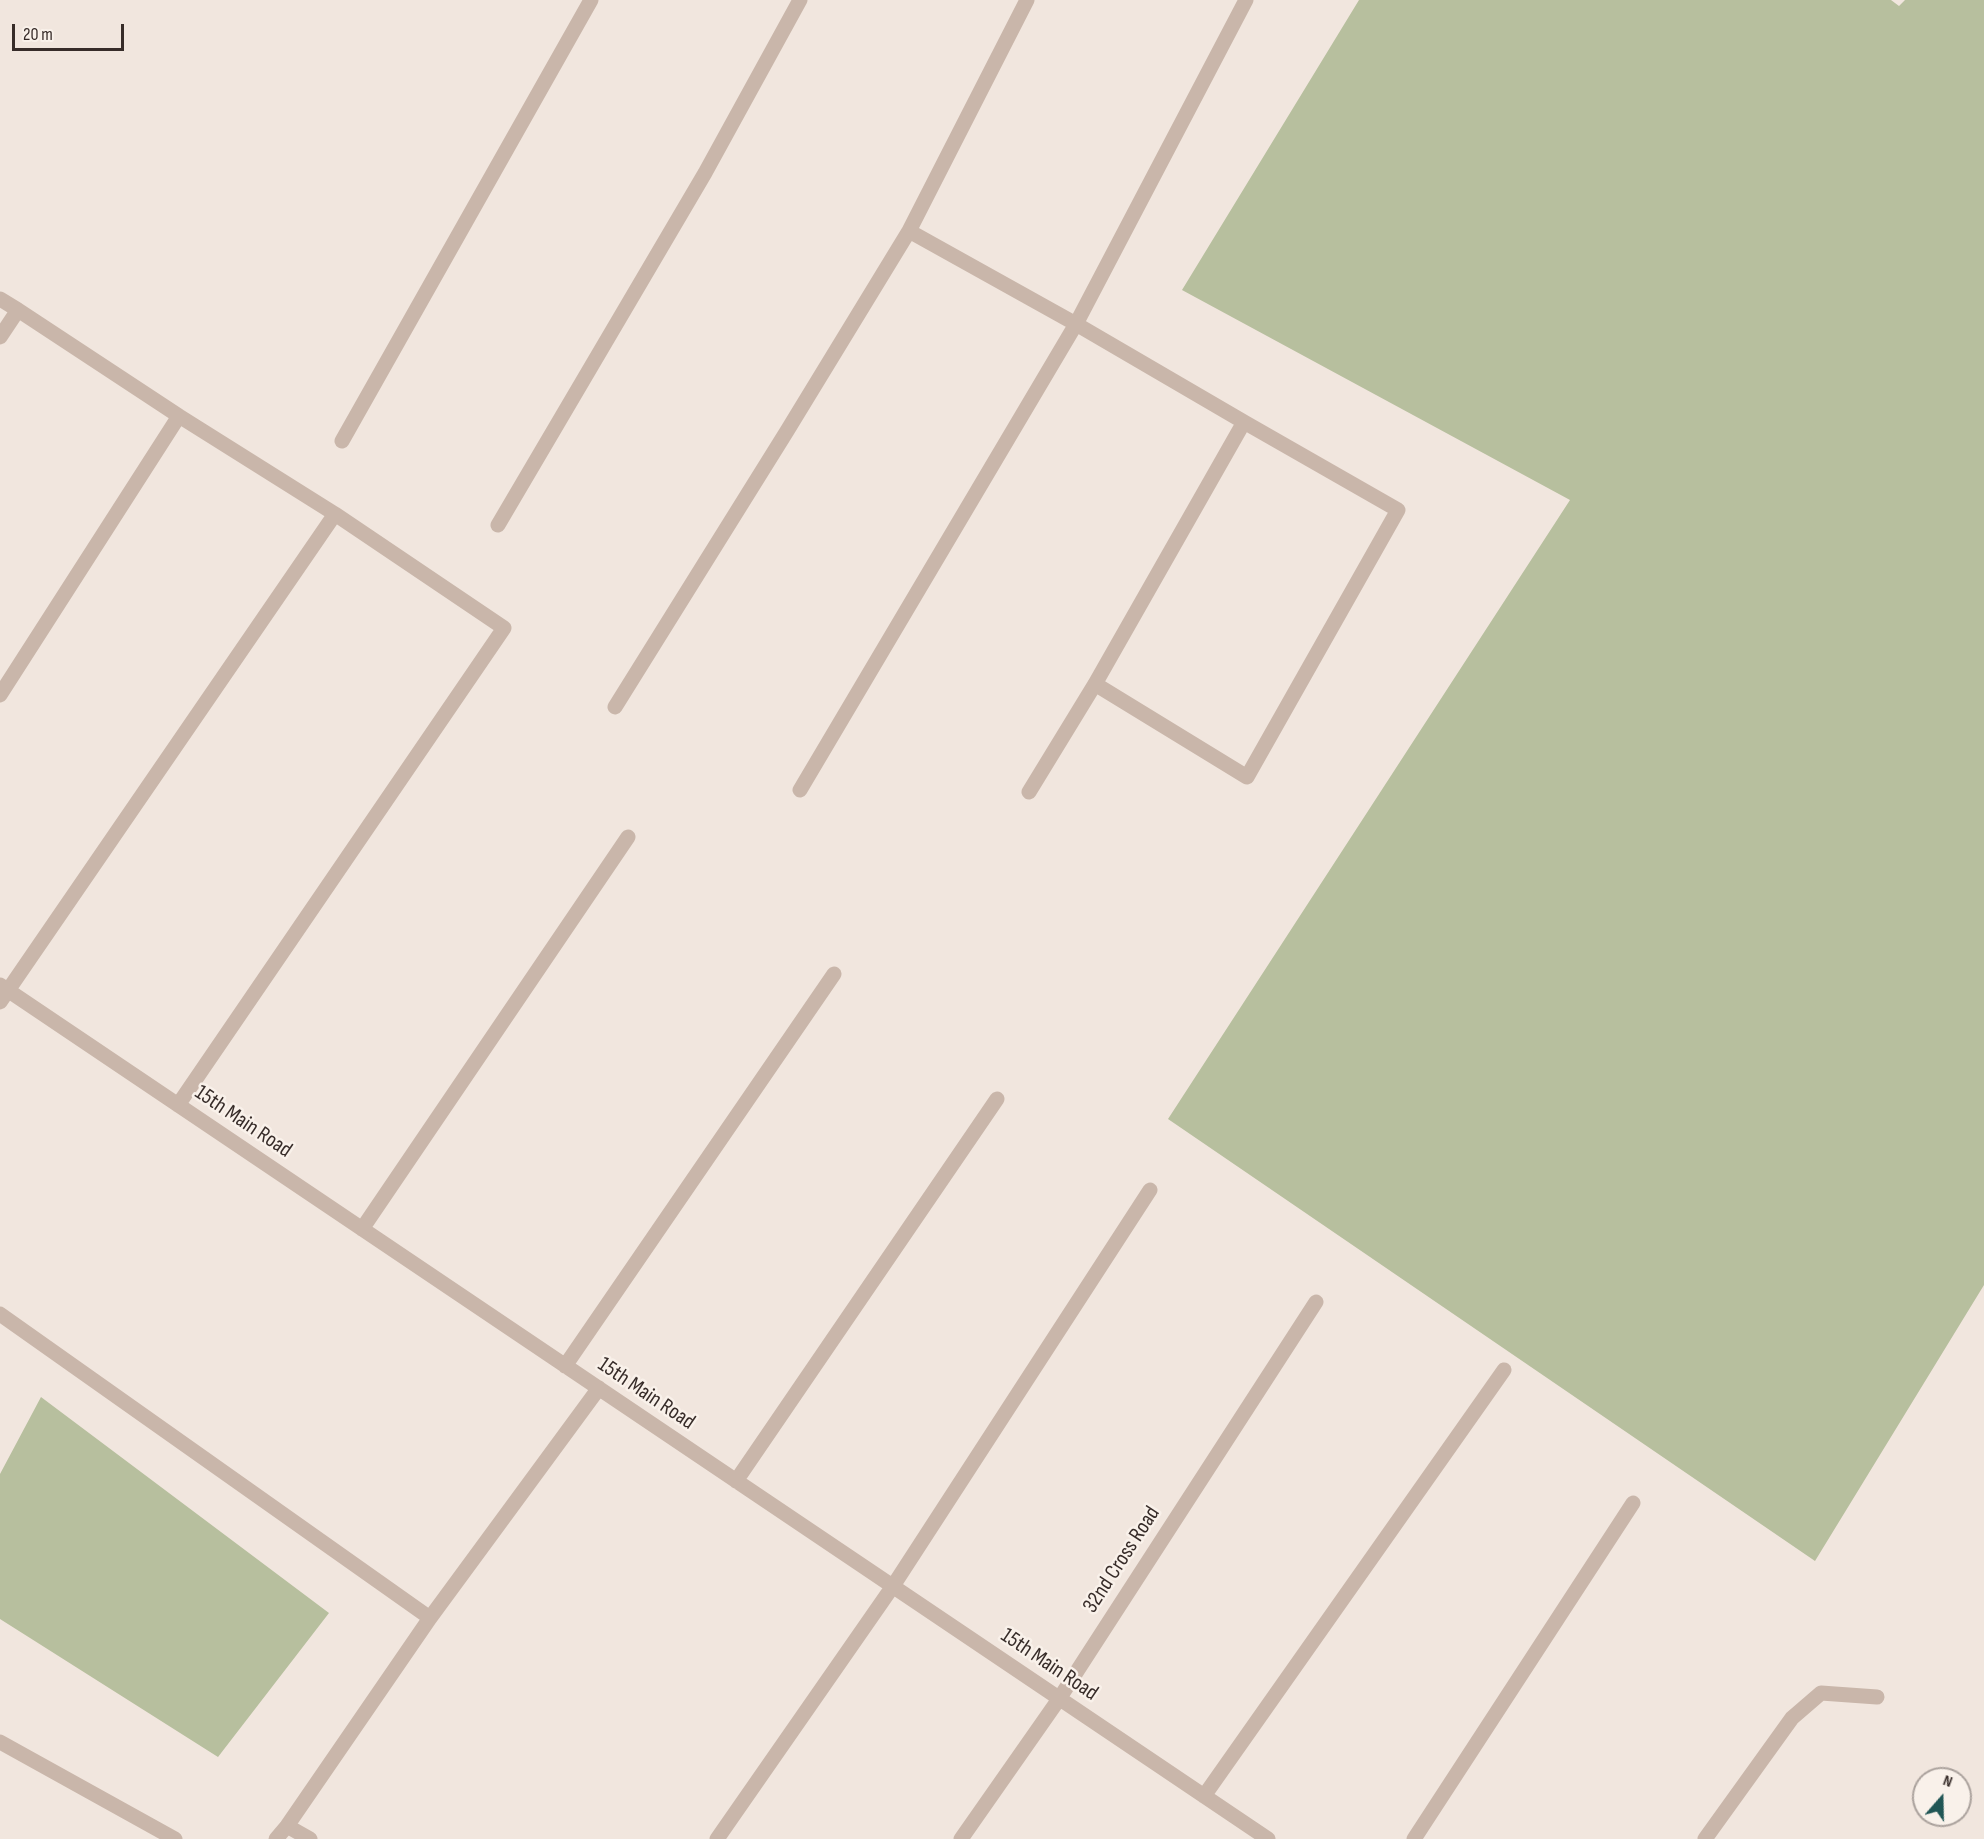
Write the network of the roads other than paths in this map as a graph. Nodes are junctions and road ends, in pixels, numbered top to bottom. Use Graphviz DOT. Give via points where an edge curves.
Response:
graph roads {
  1 [pos="591,0"];
  2 [pos="800,0"];
  3 [pos="1027,0"];
  4 [pos="1246,0"];
  5 [pos="909,231"];
  6 [pos="0,299"];
  7 [pos="18,310"];
  8 [pos="1076,324"];
  9 [pos="0,337"];
  10 [pos="179,416"];
  11 [pos="1244,422"];
  12 [pos="342,441"];
  13 [pos="335,514"];
  14 [pos="498,525"];
  15 [pos="1095,684"];
  16 [pos="0,695"];
  17 [pos="615,707"];
  18 [pos="800,790"];
  19 [pos="1029,792"];
  20 [pos="628,837"];
  21 [pos="834,974"];
  22 [pos="3,993"];
  23 [pos="997,1099"];
  24 [pos="178,1105"];
  25 [pos="1150,1190"];
  26 [pos="362,1229"];
  27 [pos="1316,1302"];
  28 [pos="0,1314"];
  29 [pos="565,1366"];
  30 [pos="1504,1370"];
  31 [pos="599,1388"];
  32 [pos="736,1481"];
  33 [pos="1633,1503"];
  34 [pos="893,1586"];
  35 [pos="430,1618"];
  36 [pos="1877,1697"];
  37 [pos="1059,1699"];
  38 [pos="0,1742"];
  39 [pos="1204,1796"];
  40 [pos="287,1826"];
  41 [pos="175,1839"];
  42 [pos="276,1839"];
  43 [pos="310,1839"];
  44 [pos="717,1839"];
  45 [pos="961,1839"];
  46 [pos="1268,1839"];
  47 [pos="1414,1839"];
  48 [pos="1705,1839"];
  1 -- 12 [label="street"];
  2 -- 14 [label="street" via="705,173"];
  3 -- 5 [label="street"];
  4 -- 8 [label="street"];
  5 -- 8 [label="street"];
  5 -- 17 [label="street"];
  6 -- 7 [label="street"];
  7 -- 9 [label="street"];
  7 -- 10 [label="street"];
  8 -- 11 [label="street"];
  8 -- 18 [label="street"];
  10 -- 13 [label="street"];
  10 -- 16 [label="street"];
  11 -- 15 [label="street"];
  11 -- 15 [label="street" via="1398,510 1247,777"];
  13 -- 22 [label="street"];
  13 -- 24 [label="street" via="504,628"];
  15 -- 19 [label="street"];
  20 -- 26 [label="street"];
  21 -- 29 [label="street"];
  22 -- 24 [label="street, 15th Main Road"];
  23 -- 32 [label="street"];
  24 -- 26 [label="street, 15th Main Road"];
  25 -- 34 [label="street"];
  26 -- 29 [label="street, 15th Main Road"];
  27 -- 37 [label="street, 32nd Cross Road"];
  28 -- 35 [label="street"];
  29 -- 31 [label="street, 15th Main Road"];
  30 -- 39 [label="street"];
  31 -- 32 [label="street, 15th Main Road"];
  31 -- 35 [label="street"];
  32 -- 34 [label="street, 15th Main Road"];
  33 -- 47 [label="street"];
  34 -- 37 [label="street, 15th Main Road"];
  34 -- 44 [label="street"];
  35 -- 40 [label="street"];
  36 -- 48 [label="street" via="1821,1693 1792,1718"];
  37 -- 39 [label="street, 15th Main Road"];
  37 -- 45 [label="street, 32nd Cross Road"];
  38 -- 41 [label="street"];
  39 -- 46 [label="street, 15th Main Road"];
  40 -- 42 [label="street"];
  40 -- 43 [label="street"];
}
